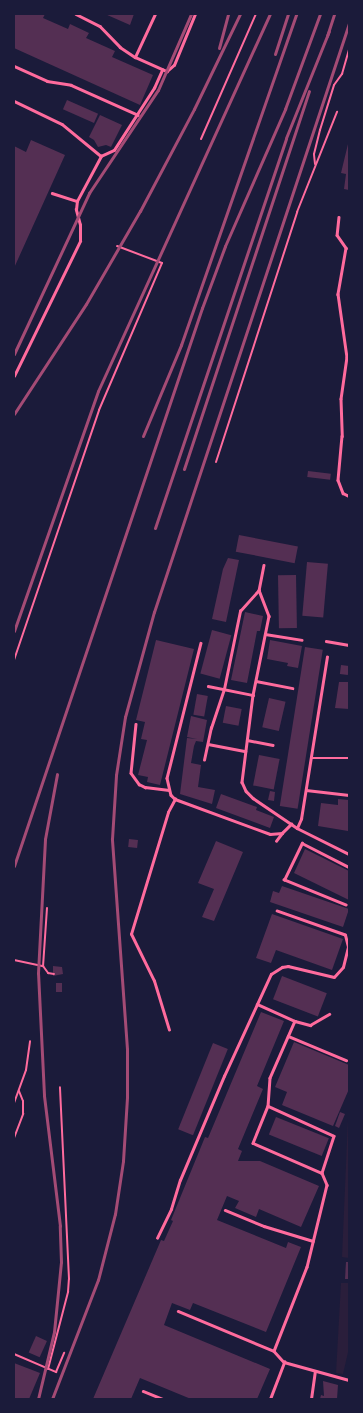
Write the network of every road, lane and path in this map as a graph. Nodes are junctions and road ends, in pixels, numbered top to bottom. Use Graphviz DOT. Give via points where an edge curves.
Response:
graph roads {
  1 [pos="76,14"];
  2 [pos="155,14"];
  3 [pos="195,14"];
  4 [pos="256,14"];
  5 [pos="349,49"];
  6 [pos="135,57"];
  7 [pos="14,66"];
  8 [pos="162,70"];
  9 [pos="14,101"];
  10 [pos="337,112"];
  11 [pos="138,115"];
  12 [pos="201,139"];
  13 [pos="101,156"];
  14 [pos="315,165"];
  15 [pos="52,193"];
  16 [pos="77,201"];
  17 [pos="339,217"];
  18 [pos="117,246"];
  19 [pos="14,376"];
  20 [pos="216,462"];
  21 [pos="349,496"];
  22 [pos="264,565"];
  23 [pos="259,590"];
  24 [pos="265,634"];
  25 [pos="302,640"];
  26 [pos="326,641"];
  27 [pos="201,644"];
  28 [pos="349,645"];
  29 [pos="327,656"];
  30 [pos="14,660"];
  31 [pos="256,681"];
  32 [pos="208,686"];
  33 [pos="292,688"];
  34 [pos="224,689"];
  35 [pos="253,695"];
  36 [pos="136,724"];
  37 [pos="247,740"];
  38 [pos="208,744"];
  39 [pos="273,745"];
  40 [pos="245,751"];
  41 [pos="310,758"];
  42 [pos="349,758"];
  43 [pos="204,760"];
  44 [pos="169,790"];
  45 [pos="306,790"];
  46 [pos="349,795"];
  47 [pos="175,799"];
  48 [pos="291,824"];
  49 [pos="297,828"];
  50 [pos="282,833"];
  51 [pos="276,841"];
  52 [pos="349,854"];
  53 [pos="349,867"];
  54 [pos="346,905"];
  55 [pos="47,908"];
  56 [pos="277,910"];
  57 [pos="14,960"];
  58 [pos="44,966"];
  59 [pos="54,974"];
  60 [pos="257,1004"];
  61 [pos="329,1014"];
  62 [pos="295,1021"];
  63 [pos="169,1030"];
  64 [pos="288,1036"];
  65 [pos="30,1041"];
  66 [pos="346,1060"];
  67 [pos="60,1086"];
  68 [pos="19,1091"];
  69 [pos="14,1103"];
  70 [pos="268,1106"];
  71 [pos="14,1138"];
  72 [pos="322,1173"];
  73 [pos="225,1210"];
  74 [pos="157,1238"];
  75 [pos="313,1241"];
  76 [pos="178,1311"];
  77 [pos="274,1351"];
  78 [pos="64,1353"];
  79 [pos="14,1354"];
  80 [pos="284,1362"];
  81 [pos="48,1369"];
  82 [pos="315,1372"];
  83 [pos="349,1380"];
  84 [pos="143,1391"];
  85 [pos="163,1399"];
  86 [pos="270,1399"];
  87 [pos="311,1399"];
  1 -- 6 [label="lane" via="100,26 120,47"];
  2 -- 6 [label="lane"];
  3 -- 8 [label="lane" via="171,70"];
  4 -- 12 [label="path"];
  5 -- 14 [label="path" via="320,130 314,154"];
  6 -- 8 [label="lane"];
  7 -- 11 [label="lane" via="47,81 71,85"];
  8 -- 11 [label="lane"];
  9 -- 13 [label="lane" via="62,124"];
  10 -- 14 [label="path"];
  11 -- 13 [label="lane" via="114,150"];
  13 -- 16 [label="lane"];
  14 -- 20 [label="path" via="297,212"];
  15 -- 16 [label="lane"];
  16 -- 19 [label="lane" via="80,241"];
  17 -- 21 [label="lane" via="337,235 346,248 338,294 347,358 341,399 342,436 338,480 343,493"];
  18 -- 30 [label="path" via="162,263 99,410"];
  22 -- 23 [label="lane"];
  23 -- 24 [label="lane" via="269,616"];
  23 -- 34 [label="lane" via="240,611"];
  24 -- 25 [label="lane"];
  24 -- 31 [label="lane"];
  26 -- 28 [label="lane"];
  27 -- 44 [label="lane" via="168,778"];
  29 -- 41 [label="lane"];
  31 -- 33 [label="lane"];
  31 -- 35 [label="lane"];
  32 -- 34 [label="lane"];
  34 -- 35 [label="lane"];
  34 -- 38 [label="lane"];
  35 -- 37 [label="lane"];
  36 -- 44 [label="lane" via="130,773 145,787"];
  37 -- 39 [label="lane"];
  37 -- 40 [label="lane"];
  38 -- 40 [label="lane"];
  38 -- 43 [label="lane"];
  40 -- 48 [label="lane" via="242,782 246,791"];
  41 -- 42 [label="lane"];
  41 -- 45 [label="lane"];
  44 -- 47 [label="lane"];
  45 -- 46 [label="lane"];
  45 -- 49 [label="lane"];
  47 -- 50 [label="lane" via="270,834"];
  47 -- 63 [label="lane" via="168,812 130,934 154,981"];
  48 -- 49 [label="lane"];
  48 -- 50 [label="lane"];
  49 -- 52 [label="lane"];
  50 -- 51 [label="lane"];
  53 -- 54 [label="lane" via="302,843 284,880"];
  55 -- 58 [label="path"];
  56 -- 60 [label="lane" via="345,935 348,946 343,967 334,977 288,966 276,969 271,974"];
  57 -- 58 [label="path"];
  58 -- 59 [label="path" via="47,972"];
  60 -- 62 [label="lane"];
  60 -- 74 [label="lane" via="224,1076"];
  61 -- 62 [label="lane" via="310,1025"];
  62 -- 64 [label="lane"];
  64 -- 66 [label="lane"];
  64 -- 70 [label="lane" via="270,1078"];
  65 -- 68 [label="path" via="26,1070"];
  67 -- 81 [label="path" via="65,1158 62,1172 69,1279"];
  68 -- 69 [label="path"];
  68 -- 71 [label="path" via="23,1101 23,1114"];
  70 -- 72 [label="lane" via="334,1136"];
  70 -- 72 [label="lane" via="253,1143"];
  72 -- 75 [label="lane" via="327,1185"];
  73 -- 75 [label="lane" via="264,1226"];
  75 -- 77 [label="lane" via="307,1267"];
  76 -- 77 [label="lane"];
  77 -- 80 [label="lane"];
  78 -- 81 [label="path" via="56,1372"];
  79 -- 81 [label="path"];
  80 -- 82 [label="lane"];
  80 -- 86 [label="lane"];
  82 -- 83 [label="lane"];
  82 -- 87 [label="lane"];
  84 -- 85 [label="lane"];
}
